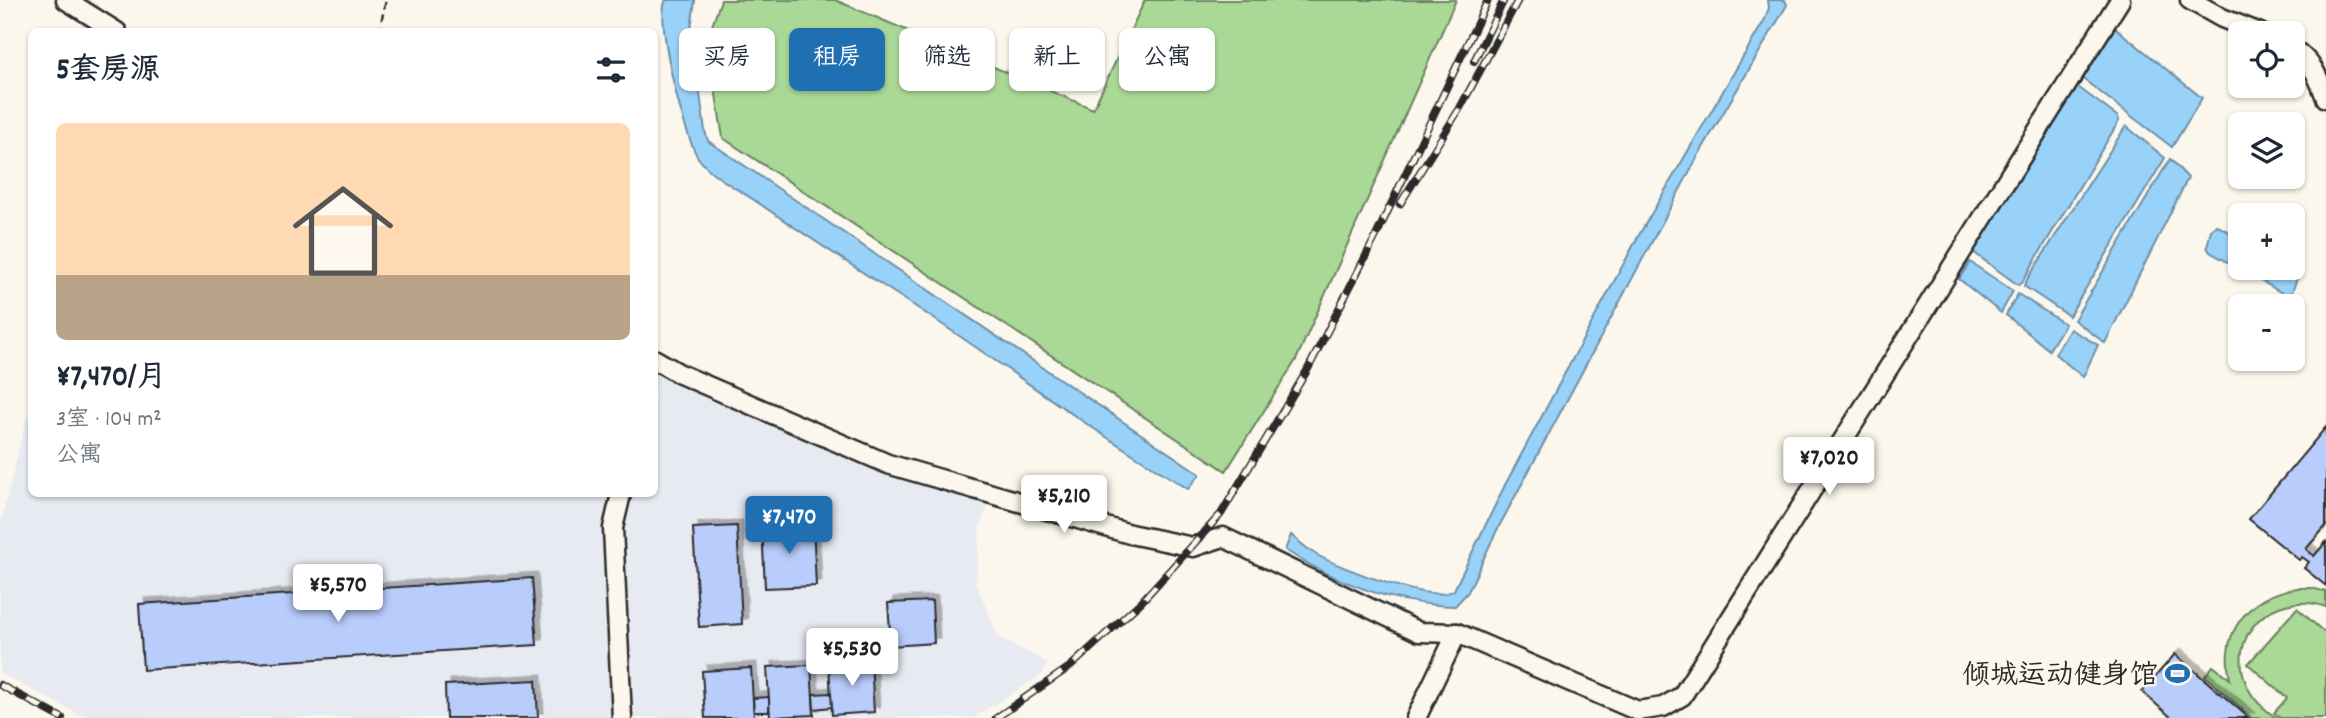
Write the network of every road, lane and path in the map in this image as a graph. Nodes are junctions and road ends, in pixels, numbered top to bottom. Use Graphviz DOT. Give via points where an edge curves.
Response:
graph roads {
  1 [pos="66,0"];
  2 [pos="386,0"];
  3 [pos="2120,0"];
  4 [pos="2190,0"];
  5 [pos="2230,21"];
  6 [pos="111,28"];
  7 [pos="380,28"];
  8 [pos="2305,57"];
  9 [pos="2326,98"];
  10 [pos="658,363"];
  11 [pos="620,497"];
  12 [pos="1457,633"];
  13 [pos="622,718"];
  14 [pos="1416,718"];
  1 -- 6 [label="street"];
  2 -- 7 [label="path"];
  3 -- 12 [label="street" via="1682,696 1663,708 1638,710"];
  4 -- 5 [label="street"];
  8 -- 9 [label="street"];
  10 -- 12 [label="street" via="888,464 1130,534 1193,547 1223,537 1419,632"];
  11 -- 13 [label="street" via="613,528"];
  12 -- 14 [label="street"];
}
